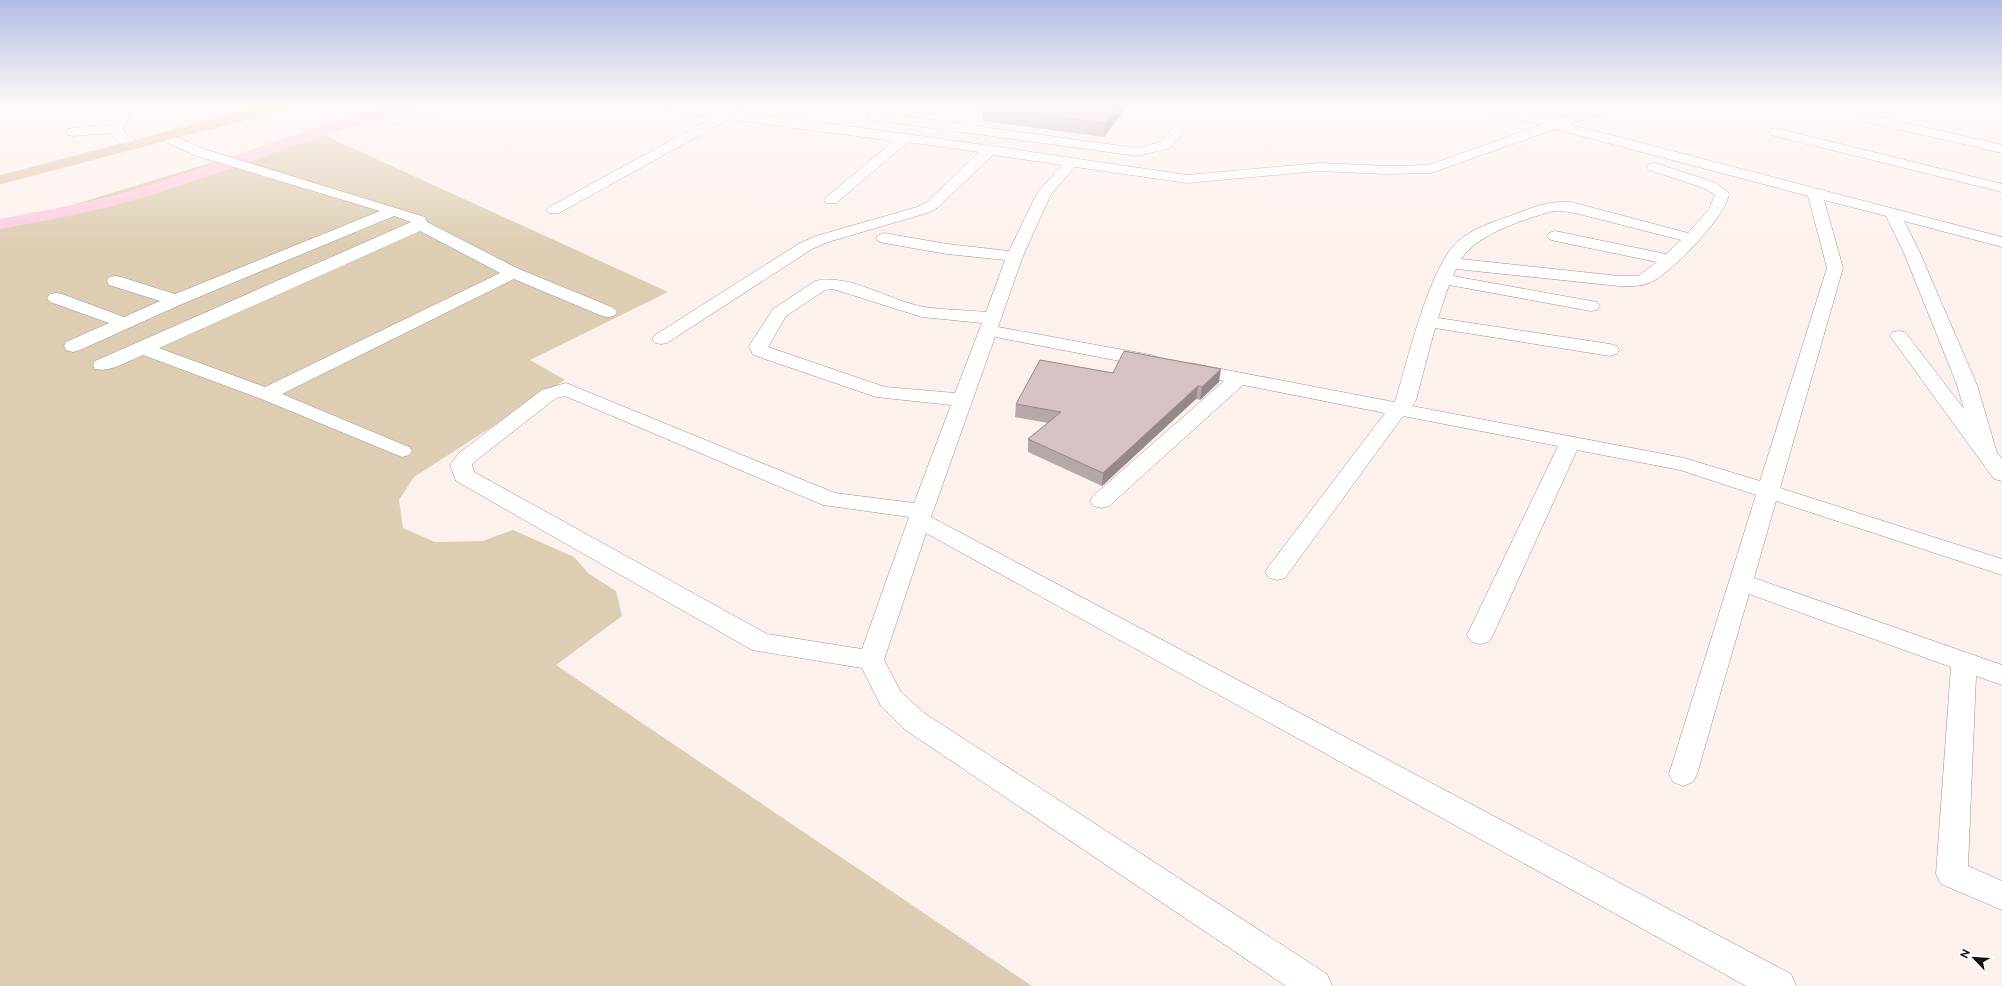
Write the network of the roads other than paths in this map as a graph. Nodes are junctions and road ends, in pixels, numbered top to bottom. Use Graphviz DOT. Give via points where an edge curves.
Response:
graph roads {
  1 [pos="106,152"];
  2 [pos="198,152"];
  3 [pos="659,152"];
  4 [pos="889,152"];
  5 [pos="988,152"];
  6 [pos="1003,152"];
  7 [pos="1038,152"];
  8 [pos="1478,152"];
  9 [pos="1657,152"];
  10 [pos="1857,152"];
  11 [pos="1034,157"];
  12 [pos="1072,162"];
  13 [pos="1654,167"];
  14 [pos="0,180"];
  15 [pos="2002,188"];
  16 [pos="1815,193"];
  17 [pos="832,200"];
  18 [pos="554,210"];
  19 [pos="394,211"];
  20 [pos="1892,213"];
  21 [pos="419,224"];
  22 [pos="1555,236"];
  23 [pos="884,238"];
  24 [pos="1690,238"];
  25 [pos="2002,242"];
  26 [pos="1015,256"];
  27 [pos="1670,260"];
  28 [pos="1450,262"];
  29 [pos="513,272"];
  30 [pos="1443,279"];
  31 [pos="115,281"];
  32 [pos="56,298"];
  33 [pos="176,300"];
  34 [pos="1591,306"];
  35 [pos="608,312"];
  36 [pos="1428,322"];
  37 [pos="124,323"];
  38 [pos="989,324"];
  39 [pos="1899,336"];
  40 [pos="661,339"];
  41 [pos="73,346"];
  42 [pos="143,348"];
  43 [pos="1610,350"];
  44 [pos="102,365"];
  45 [pos="1239,378"];
  46 [pos="266,394"];
  47 [pos="962,400"];
  48 [pos="1399,409"];
  49 [pos="1570,442"];
  50 [pos="402,450"];
  51 [pos="1987,454"];
  52 [pos="2002,474"];
  53 [pos="1768,490"];
  54 [pos="1101,501"];
  55 [pos="921,516"];
  56 [pos="2002,567"];
  57 [pos="1277,572"];
  58 [pos="1741,582"];
  59 [pos="1480,635"];
  60 [pos="871,660"];
  61 [pos="1964,662"];
  62 [pos="2002,675"];
  63 [pos="1683,774"];
  64 [pos="2002,896"];
  65 [pos="1315,986"];
  66 [pos="1779,986"];
  1 -- 14 [label="main road"];
  2 -- 19 [label="street"];
  3 -- 18 [label="street"];
  4 -- 17 [label="street"];
  5 -- 40 [label="street" via="932,205 806,246"];
  6 -- 11 [label="street"];
  7 -- 11 [label="street"];
  8 -- 12 [label="street" via="1431,169 1319,167 1187,179"];
  9 -- 16 [label="street"];
  10 -- 15 [label="street"];
  11 -- 12 [label="street"];
  12 -- 26 [label="street" via="1044,193"];
  13 -- 24 [label="street" via="1709,185 1722,193 1720,203 1700,230"];
  16 -- 20 [label="street"];
  16 -- 53 [label="street" via="1835,268"];
  19 -- 21 [label="street" via="420,220"];
  19 -- 33 [label="street"];
  20 -- 25 [label="street"];
  20 -- 51 [label="street" via="1912,253 1967,385"];
  21 -- 29 [label="street"];
  21 -- 42 [label="street"];
  22 -- 27 [label="street"];
  23 -- 26 [label="street" via="947,249"];
  24 -- 27 [label="street"];
  24 -- 28 [label="street" via="1571,207 1552,206 1489,229 1463,245"];
  26 -- 38 [label="street"];
  27 -- 28 [label="street" via="1647,278 1636,282"];
  28 -- 30 [label="street"];
  29 -- 35 [label="street"];
  29 -- 46 [label="street"];
  30 -- 34 [label="street"];
  30 -- 36 [label="street"];
  31 -- 33 [label="street"];
  32 -- 37 [label="street"];
  33 -- 37 [label="street"];
  36 -- 43 [label="street"];
  36 -- 48 [label="street" via="1406,400"];
  37 -- 41 [label="street"];
  38 -- 45 [label="street"];
  38 -- 47 [label="street"];
  38 -- 47 [label="street" via="922,312 828,284 779,313 758,346 760,351 882,393"];
  39 -- 51 [label="street"];
  42 -- 44 [label="street"];
  42 -- 46 [label="street"];
  45 -- 48 [label="street"];
  45 -- 54 [label="street"];
  46 -- 50 [label="street"];
  47 -- 55 [label="street"];
  48 -- 49 [label="street"];
  48 -- 57 [label="street"];
  49 -- 53 [label="street" via="1684,464"];
  49 -- 59 [label="street"];
  51 -- 52 [label="street"];
  53 -- 56 [label="street"];
  53 -- 58 [label="street"];
  55 -- 60 [label="street"];
  55 -- 60 [label="street" via="831,500 566,389 549,394 466,458 461,465 464,476 761,643"];
  55 -- 66 [label="street"];
  58 -- 61 [label="street"];
  58 -- 63 [label="street"];
  60 -- 65 [label="street" via="891,699 914,721"];
  61 -- 62 [label="street"];
  61 -- 64 [label="street" via="1952,874"];
}
